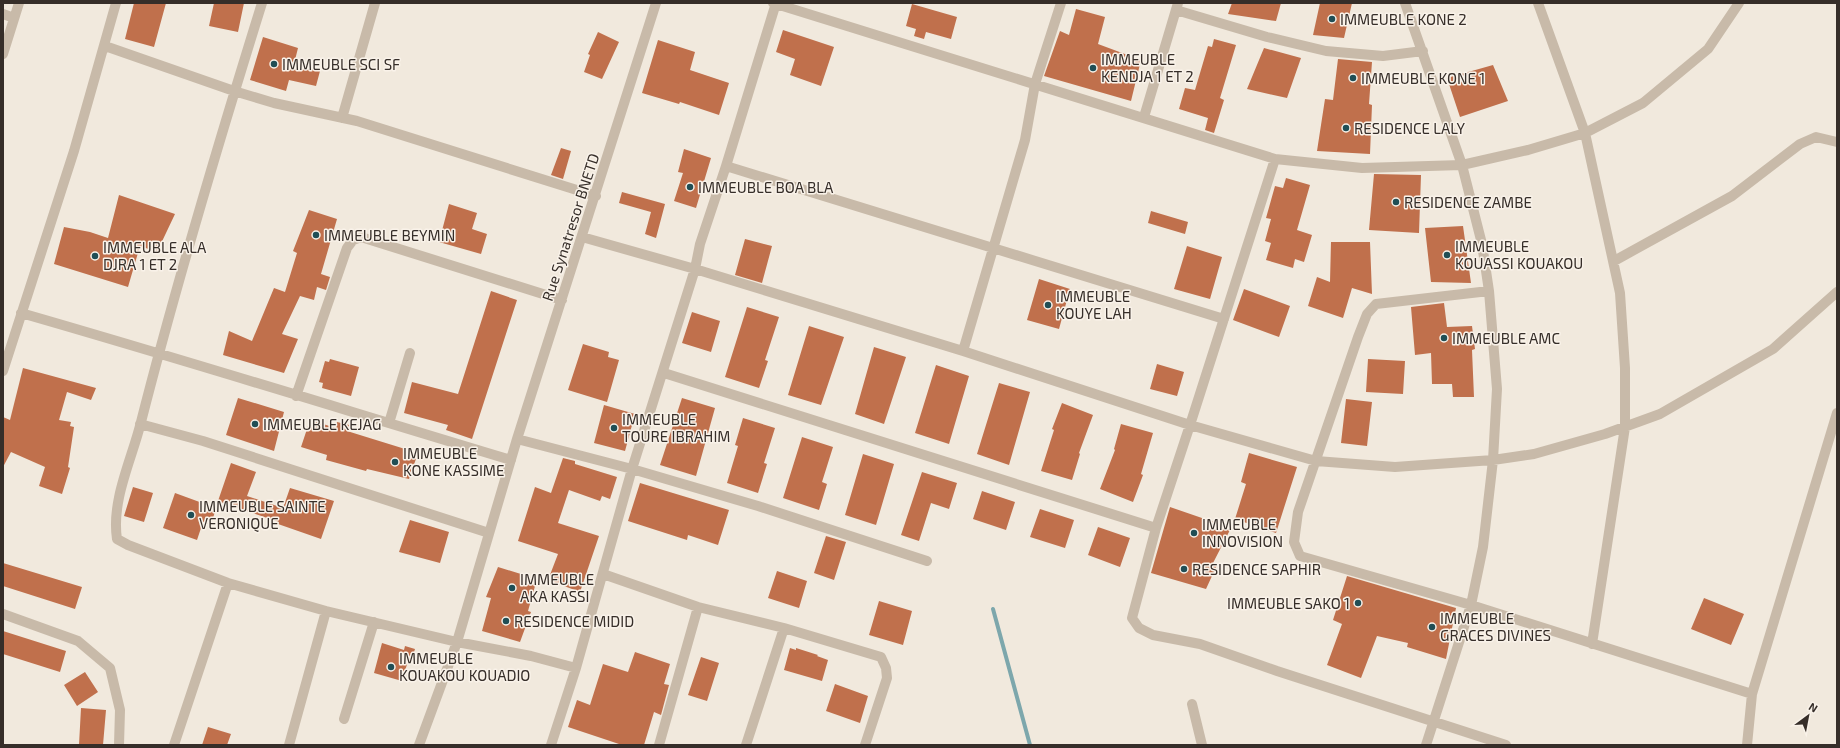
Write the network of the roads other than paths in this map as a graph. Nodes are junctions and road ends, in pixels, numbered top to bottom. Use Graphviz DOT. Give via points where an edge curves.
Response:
graph roads {
  1 [pos="18,3"];
  2 [pos="116,3"];
  3 [pos="262,3"];
  4 [pos="375,3"];
  5 [pos="656,3"];
  6 [pos="775,3"];
  7 [pos="1061,3"];
  8 [pos="1405,3"];
  9 [pos="1538,3"];
  10 [pos="1739,3"];
  11 [pos="1177,6"];
  12 [pos="3,14"];
  13 [pos="14,18"];
  14 [pos="105,46"];
  15 [pos="1423,52"];
  16 [pos="3,54"];
  17 [pos="1035,84"];
  18 [pos="234,91"];
  19 [pos="1144,117"];
  20 [pos="342,118"];
  21 [pos="1585,133"];
  22 [pos="1837,142"];
  23 [pos="1275,159"];
  24 [pos="1462,165"];
  25 [pos="726,166"];
  26 [pos="596,196"];
  27 [pos="582,237"];
  28 [pos="994,249"];
  29 [pos="1614,261"];
  30 [pos="695,269"];
  31 [pos="1489,291"];
  32 [pos="1837,292"];
  33 [pos="562,300"];
  34 [pos="21,313"];
  35 [pos="1224,319"];
  36 [pos="963,351"];
  37 [pos="410,352"];
  38 [pos="158,353"];
  39 [pos="3,371"];
  40 [pos="664,373"];
  41 [pos="296,396"];
  42 [pos="1837,413"];
  43 [pos="389,423"];
  44 [pos="140,424"];
  45 [pos="1190,425"];
  46 [pos="1625,427"];
  47 [pos="517,439"];
  48 [pos="511,460"];
  49 [pos="1493,460"];
  50 [pos="1316,462"];
  51 [pos="632,469"];
  52 [pos="1156,528"];
  53 [pos="489,533"];
  54 [pos="927,560"];
  55 [pos="603,574"];
  56 [pos="228,582"];
  57 [pos="1471,606"];
  58 [pos="698,607"];
  59 [pos="326,611"];
  60 [pos="3,614"];
  61 [pos="374,622"];
  62 [pos="784,628"];
  63 [pos="457,642"];
  64 [pos="1592,644"];
  65 [pos="576,668"];
  66 [pos="1752,694"];
  67 [pos="1192,704"];
  68 [pos="344,719"];
  69 [pos="1433,723"];
  70 [pos="119,745"];
  71 [pos="174,745"];
  72 [pos="289,745"];
  73 [pos="419,745"];
  74 [pos="551,745"];
  75 [pos="658,745"];
  76 [pos="746,745"];
  77 [pos="864,745"];
  78 [pos="1202,745"];
  79 [pos="1426,745"];
  80 [pos="1506,745"];
  81 [pos="1747,745"];
  1 -- 13 [label="street"];
  2 -- 14 [label="street"];
  3 -- 18 [label="street"];
  4 -- 20 [label="street"];
  5 -- 26 [label="street, Rue Synatresor BNETD"];
  6 -- 17 [label="street"];
  6 -- 25 [label="street"];
  7 -- 17 [label="street"];
  8 -- 15 [label="street"];
  9 -- 21 [label="street"];
  10 -- 21 [label="street" via="1708,49 1643,103"];
  11 -- 15 [label="street" via="1267,36 1326,51 1383,56"];
  11 -- 19 [label="street"];
  12 -- 13 [label="street"];
  13 -- 16 [label="street"];
  14 -- 18 [label="street"];
  14 -- 34 [label="street"];
  15 -- 24 [label="street"];
  17 -- 19 [label="street"];
  17 -- 28 [label="street" via="1025,140"];
  18 -- 20 [label="street"];
  18 -- 38 [label="street"];
  19 -- 23 [label="street"];
  20 -- 26 [label="street"];
  21 -- 24 [label="street" via="1528,150"];
  21 -- 29 [label="street"];
  22 -- 29 [label="street" via="1816,137 1800,144 1732,196"];
  23 -- 24 [label="street" via="1362,168"];
  23 -- 35 [label="street"];
  24 -- 31 [label="street" via="1482,244"];
  25 -- 28 [label="street"];
  25 -- 30 [label="street" via="700,244"];
  26 -- 27 [label="street, Rue Synatresor BNETD"];
  27 -- 30 [label="street"];
  27 -- 33 [label="street, Rue Synatresor BNETD"];
  28 -- 35 [label="street"];
  28 -- 36 [label="street"];
  29 -- 46 [label="street" via="1620,293 1625,368"];
  30 -- 36 [label="street"];
  30 -- 40 [label="street"];
  31 -- 49 [label="street" via="1497,389"];
  31 -- 50 [label="street" via="1376,304 1367,314 1358,337"];
  32 -- 46 [label="street" via="1773,349 1660,414"];
  33 -- 41 [label="street" via="362,237 353,240 347,248"];
  33 -- 47 [label="street, Rue Synatresor BNETD"];
  34 -- 38 [label="street"];
  34 -- 39 [label="street"];
  35 -- 45 [label="street"];
  36 -- 45 [label="street"];
  37 -- 43 [label="street"];
  38 -- 41 [label="street"];
  38 -- 44 [label="street"];
  40 -- 51 [label="street"];
  40 -- 52 [label="street"];
  41 -- 43 [label="street"];
  42 -- 66 [label="street"];
  43 -- 48 [label="street"];
  44 -- 53 [label="street" via="203,440"];
  44 -- 56 [label="street" via="120,496 115,526 117,539"];
  45 -- 50 [label="street"];
  45 -- 52 [label="street"];
  46 -- 49 [label="street" via="1534,454"];
  46 -- 64 [label="street"];
  47 -- 48 [label="street, Rue Synatresor BNETD"];
  47 -- 51 [label="street"];
  48 -- 53 [label="street, Rue Synatresor BNETD"];
  49 -- 50 [label="street" via="1395,467"];
  49 -- 57 [label="street" via="1483,547"];
  50 -- 57 [label="street" via="1298,512 1294,533 1294,542 1300,556"];
  51 -- 54 [label="street"];
  51 -- 55 [label="street"];
  52 -- 69 [label="street" via="1132,618 1139,628 1153,635 1200,644"];
  53 -- 63 [label="street, Rue Synatresor BNETD"];
  55 -- 58 [label="street"];
  55 -- 65 [label="street"];
  56 -- 59 [label="street"];
  56 -- 71 [label="street"];
  57 -- 64 [label="street"];
  57 -- 69 [label="street"];
  58 -- 62 [label="street"];
  58 -- 75 [label="street"];
  59 -- 61 [label="street"];
  59 -- 72 [label="street"];
  60 -- 70 [label="street" via="78,641 110,668 120,710"];
  61 -- 63 [label="street"];
  61 -- 68 [label="street"];
  62 -- 76 [label="street"];
  62 -- 77 [label="street" via="881,657 887,678"];
  63 -- 65 [label="street" via="531,656"];
  63 -- 73 [label="street, Rue Synatresor BNETD"];
  64 -- 66 [label="street"];
  65 -- 74 [label="street"];
  66 -- 81 [label="street"];
  67 -- 78 [label="street"];
  69 -- 79 [label="street"];
  69 -- 80 [label="street"];
}
